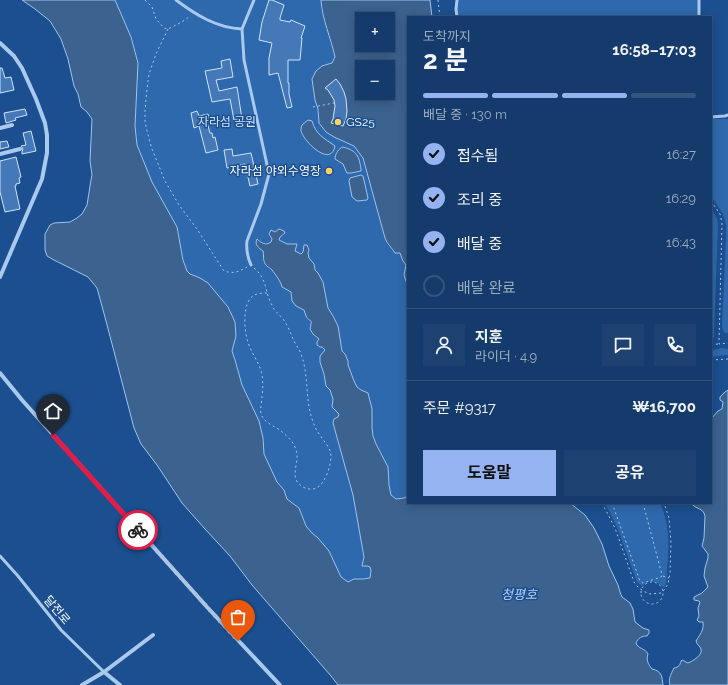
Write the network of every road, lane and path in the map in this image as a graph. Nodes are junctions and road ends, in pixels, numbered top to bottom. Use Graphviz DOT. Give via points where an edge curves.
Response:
graph roads {
  1 [pos="145,0"];
  2 [pos="176,0"];
  3 [pos="254,0"];
  4 [pos="438,0"];
  5 [pos="457,0"];
  6 [pos="699,0"];
  7 [pos="193,13"];
  8 [pos="440,16"];
  9 [pos="457,16"];
  10 [pos="699,16"];
  11 [pos="168,29"];
  12 [pos="242,29"];
  13 [pos="0,43"];
  14 [pos="334,103"];
  15 [pos="313,107"];
  16 [pos="728,115"];
  17 [pos="712,117"];
  18 [pos="12,125"];
  19 [pos="0,128"];
  20 [pos="20,150"];
  21 [pos="0,154"];
  22 [pos="712,202"];
  23 [pos="251,265"];
  24 [pos="0,277"];
  25 [pos="268,294"];
  26 [pos="719,344"];
  27 [pos="728,344"];
  28 [pos="712,345"];
  29 [pos="728,358"];
  30 [pos="712,360"];
  31 [pos="0,373"];
  32 [pos="603,504"];
  33 [pos="612,504"];
  34 [pos="643,504"];
  35 [pos="664,504"];
  36 [pos="0,556"];
  37 [pos="662,575"];
  38 [pos="669,578"];
  39 [pos="642,590"];
  40 [pos="663,591"];
  41 [pos="153,635"];
  42 [pos="104,672"];
  43 [pos="82,685"];
  44 [pos="120,685"];
  45 [pos="280,685"];
  1 -- 11 [label="path" via="152,7 156,19"];
  2 -- 7 [label="lane"];
  3 -- 12 [label="lane"];
  4 -- 8 [label="path"];
  5 -- 9 [label="lane"];
  6 -- 10 [label="lane"];
  7 -- 11 [label="path" via="183,22"];
  7 -- 12 [label="lane" via="218,25"];
  11 -- 23 [label="path" via="149,74 145,122 152,149 178,205 224,271 236,272"];
  12 -- 23 [label="lane" via="244,60 269,174 247,241 247,256"];
  13 -- 24 [label="street" via="22,68 36,99 44,122 47,153 42,179"];
  14 -- 15 [label="path"];
  16 -- 17 [label="lane"];
  18 -- 19 [label="street"];
  20 -- 21 [label="street"];
  22 -- 26 [label="path" via="720,214 722,223"];
  23 -- 25 [label="path" via="261,275"];
  25 -- 25 [label="path" via="274,310 284,320 301,352 307,376 310,412 315,428 330,453 324,481 314,489 303,487 296,479 297,453 292,441 261,414 262,375 248,342 245,320 250,298 256,294"];
  26 -- 27 [label="path"];
  26 -- 28 [label="path"];
  29 -- 30 [label="path"];
  31 -- 45 [label="street" via="207,607"];
  32 -- 39 [label="path" via="615,528 634,582"];
  33 -- 37 [label="path" via="641,582"];
  34 -- 37 [label="path"];
  35 -- 38 [label="path" via="669,518 671,542"];
  36 -- 42 [label="lane, 달전로" via="61,630"];
  37 -- 38 [label="path"];
  38 -- 40 [label="path"];
  39 -- 40 [label="path" via="650,594"];
  39 -- 40 [label="path" via="646,584 653,582"];
  39 -- 40 [label="path" via="642,597 646,603 653,604 660,601"];
  41 -- 42 [label="street"];
  42 -- 43 [label="street"];
  42 -- 44 [label="street"];
}
